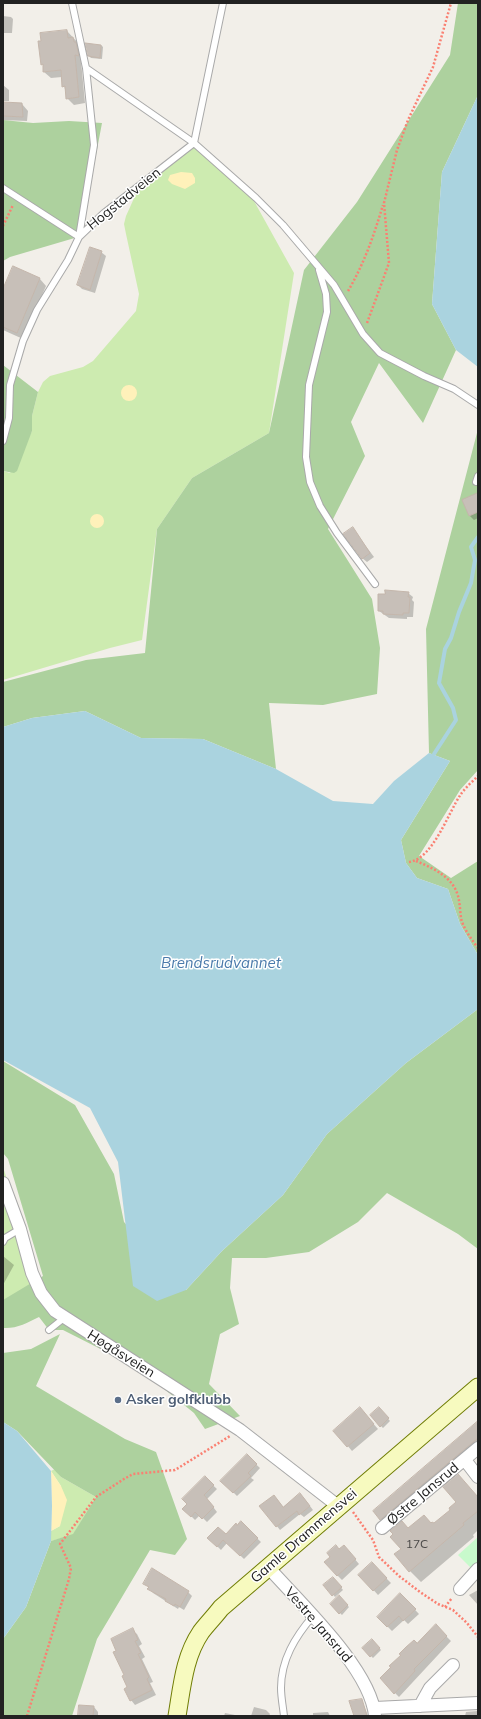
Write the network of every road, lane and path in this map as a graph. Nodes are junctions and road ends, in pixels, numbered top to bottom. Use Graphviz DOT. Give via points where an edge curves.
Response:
graph roads {
  1 [pos="72,3"];
  2 [pos="223,3"];
  3 [pos="451,3"];
  4 [pos="86,68"];
  5 [pos="194,142"];
  6 [pos="3,188"];
  7 [pos="17,197"];
  8 [pos="384,203"];
  9 [pos="3,226"];
  10 [pos="79,237"];
  11 [pos="318,266"];
  12 [pos="343,299"];
  13 [pos="363,334"];
  14 [pos="478,405"];
  15 [pos="3,441"];
  16 [pos="375,584"];
  17 [pos="478,776"];
  18 [pos="416,861"];
  19 [pos="409,862"];
  20 [pos="478,948"];
  21 [pos="3,1183"];
  22 [pos="20,1229"];
  23 [pos="3,1242"];
  24 [pos="64,1318"];
  25 [pos="50,1330"];
  26 [pos="478,1387"];
  27 [pos="240,1430"];
  28 [pos="478,1448"];
  29 [pos="465,1460"];
  30 [pos="478,1477"];
  31 [pos="338,1506"];
  32 [pos="382,1528"];
  33 [pos="268,1567"];
  34 [pos="478,1569"];
  35 [pos="460,1589"];
  36 [pos="313,1616"];
  37 [pos="478,1637"];
  38 [pos="454,1665"];
  39 [pos="478,1703"];
  40 [pos="420,1706"];
  41 [pos="452,1711"];
  42 [pos="375,1712"];
  43 [pos="27,1716"];
  44 [pos="177,1716"];
  45 [pos="284,1716"];
  1 -- 4 [label="lane"];
  2 -- 5 [label="lane"];
  3 -- 8 [label="path" via="433,67 397,150"];
  4 -- 5 [label="lane"];
  4 -- 10 [label="lane" via="94,145"];
  5 -- 10 [label="lane, Hogstadveien" via="104,213"];
  5 -- 11 [label="lane" via="283,225"];
  6 -- 7 [label="lane"];
  7 -- 9 [label="path"];
  7 -- 10 [label="lane"];
  8 -- 12 [label="path" via="357,276"];
  8 -- 13 [label="path" via="388,263"];
  10 -- 15 [label="lane, Hogstadveien" via="37,310 23,340 13,374 9,418"];
  11 -- 12 [label="lane"];
  11 -- 16 [label="lane" via="326,294 327,312 309,385 306,457 310,482 320,506 337,533"];
  12 -- 13 [label="lane"];
  13 -- 14 [label="lane" via="380,353 454,389"];
  17 -- 18 [label="path" via="462,793 428,851"];
  18 -- 19 [label="path"];
  18 -- 20 [label="path" via="436,870 448,880 458,895 462,920"];
  21 -- 22 [label="street, Høgåsveien"];
  22 -- 23 [label="lane"];
  22 -- 24 [label="street, Høgåsveien" via="32,1273 41,1293"];
  24 -- 25 [label="lane"];
  24 -- 27 [label="street, Høgåsveien"];
  26 -- 31 [label="main road, Gamle Drammensvei"];
  27 -- 31 [label="street, Høgåsveien"];
  27 -- 43 [label="path" via="175,1470 134,1474 124,1479 96,1497 60,1544 71,1568 69,1579"];
  28 -- 29 [label="street, Østre Jansrud"];
  29 -- 30 [label="street, Østre Jansrud"];
  29 -- 32 [label="street, Østre Jansrud"];
  31 -- 33 [label="main road, Gamle Drammensvei"];
  31 -- 37 [label="path" via="354,1512 373,1540 379,1557 399,1576 438,1604 453,1610"];
  33 -- 36 [label="street, Vestre Jansrud"];
  33 -- 44 [label="main road, Gamle Drammensvei" via="221,1608 201,1632 183,1674"];
  34 -- 35 [label="street"];
  36 -- 42 [label="street, Vestre Jansrud" via="357,1671"];
  36 -- 45 [label="lane" via="296,1638 285,1661 281,1690"];
  38 -- 40 [label="street" via="430,1688"];
  39 -- 41 [label="street, Vestre Jansrud"];
  40 -- 41 [label="street, Vestre Jansrud"];
  40 -- 42 [label="street, Vestre Jansrud"];
}
